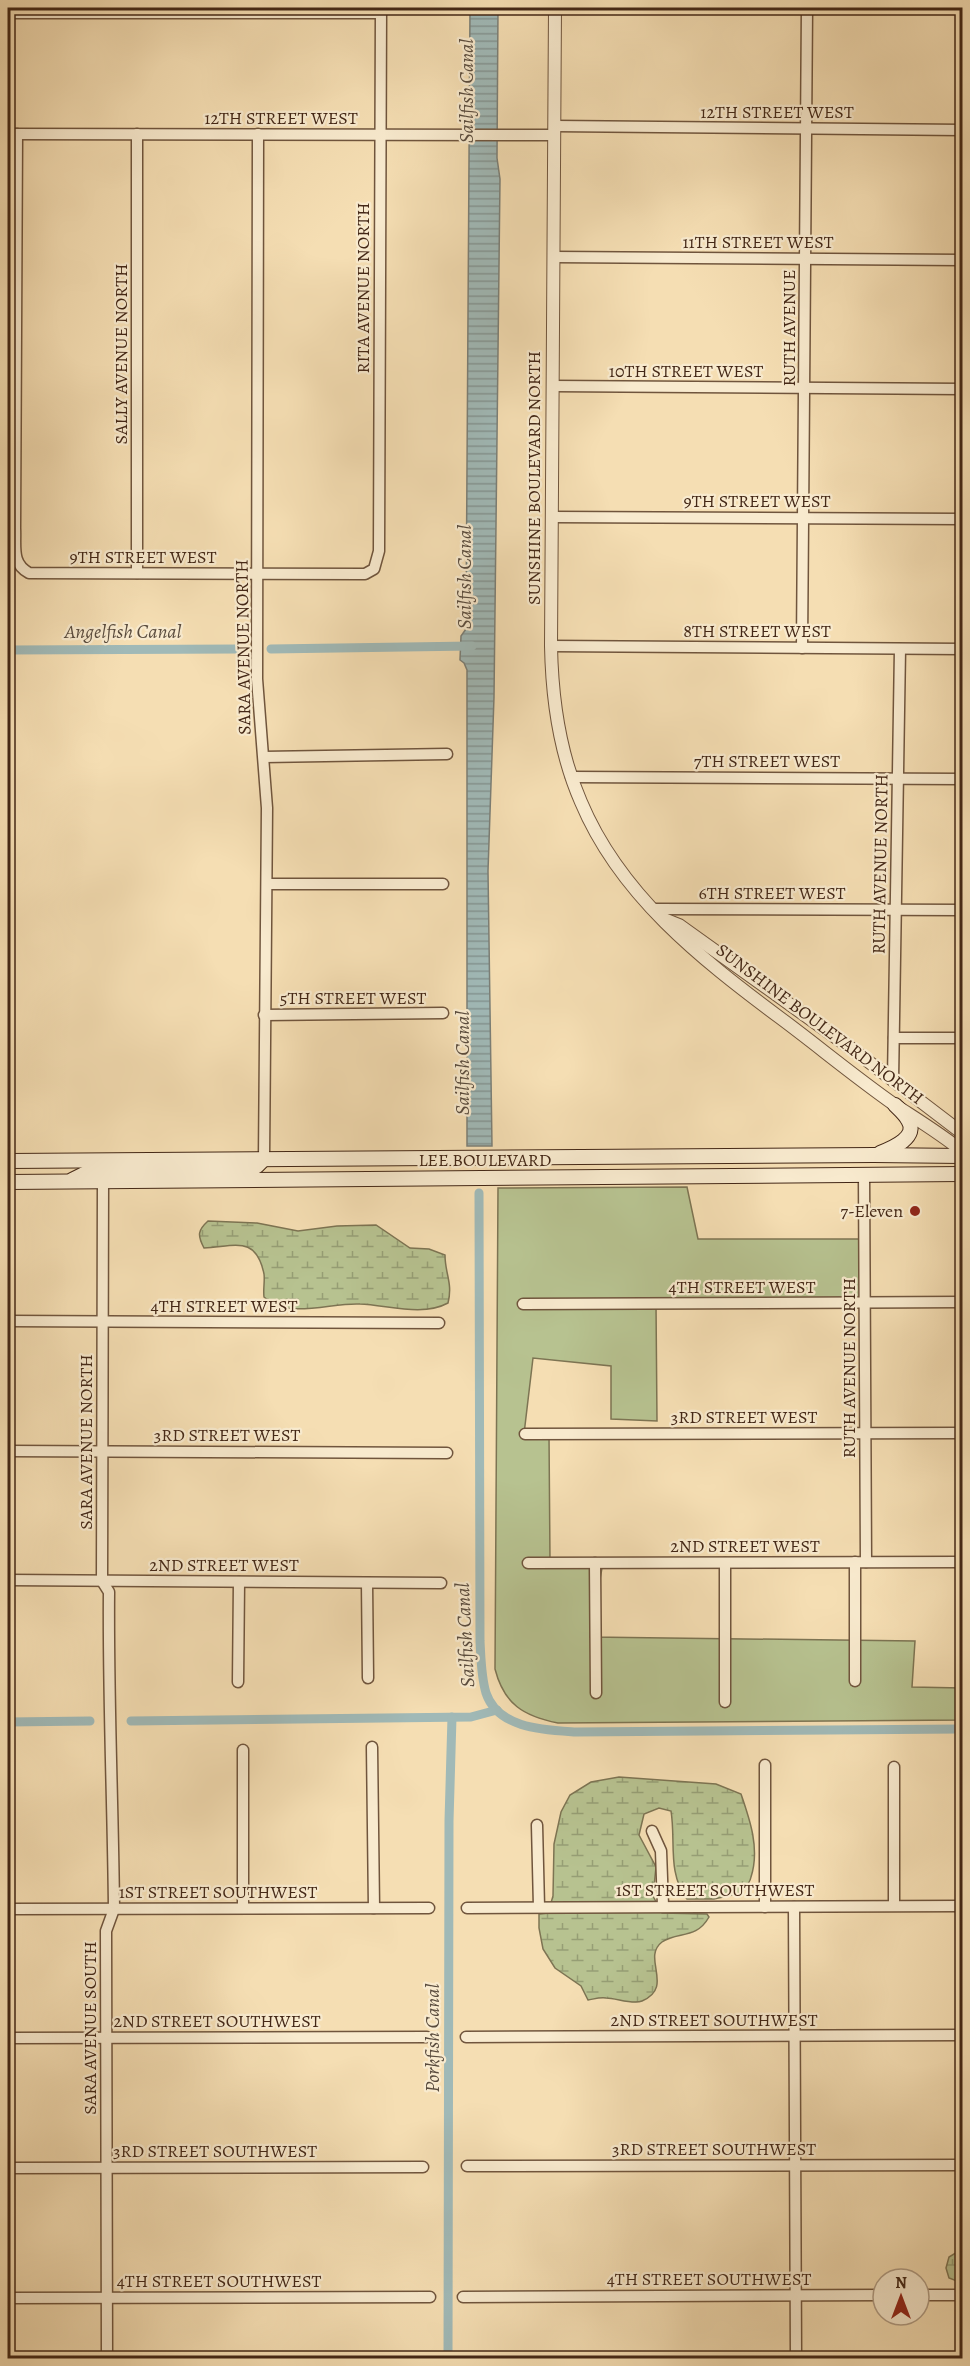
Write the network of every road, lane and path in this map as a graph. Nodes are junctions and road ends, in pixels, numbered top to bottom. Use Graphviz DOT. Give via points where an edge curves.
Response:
graph roads {
  1 [pos="555,8"];
  2 [pos="807,8"];
  3 [pos="381,10"];
  4 [pos="8,13"];
  5 [pos="806,129"];
  6 [pos="963,130"];
  7 [pos="554,131"];
  8 [pos="12,134"];
  9 [pos="137,134"];
  10 [pos="258,134"];
  11 [pos="381,134"];
  12 [pos="554,257"];
  13 [pos="806,259"];
  14 [pos="963,260"];
  15 [pos="11,375"];
  16 [pos="553,386"];
  17 [pos="805,388"];
  18 [pos="963,389"];
  19 [pos="552,517"];
  20 [pos="804,518"];
  21 [pos="963,519"];
  22 [pos="374,569"];
  23 [pos="137,573"];
  24 [pos="257,573"];
  25 [pos="551,646"];
  26 [pos="802,648"];
  27 [pos="900,649"];
  28 [pos="963,649"];
  29 [pos="447,754"];
  30 [pos="264,757"];
  31 [pos="571,777"];
  32 [pos="898,778"];
  33 [pos="963,779"];
  34 [pos="267,884"];
  35 [pos="443,884"];
  36 [pos="653,909"];
  37 [pos="896,910"];
  38 [pos="963,910"];
  39 [pos="663,918"];
  40 [pos="704,960"];
  41 [pos="775,993"];
  42 [pos="443,1013"];
  43 [pos="776,1014"];
  44 [pos="264,1015"];
  45 [pos="894,1038"];
  46 [pos="963,1038"];
  47 [pos="893,1080"];
  48 [pos="895,1105"];
  49 [pos="963,1133"];
  50 [pos="963,1151"];
  51 [pos="874,1155"];
  52 [pos="963,1156"];
  53 [pos="264,1159"];
  54 [pos="8,1161"];
  55 [pos="864,1174"];
  56 [pos="963,1174"];
  57 [pos="8,1182"];
  58 [pos="68,1182"];
  59 [pos="103,1182"];
  60 [pos="963,1302"];
  61 [pos="865,1303"];
  62 [pos="523,1304"];
  63 [pos="8,1321"];
  64 [pos="103,1322"];
  65 [pos="439,1323"];
  66 [pos="865,1433"];
  67 [pos="963,1433"];
  68 [pos="525,1434"];
  69 [pos="8,1451"];
  70 [pos="102,1451"];
  71 [pos="447,1453"];
  72 [pos="860,1562"];
  73 [pos="963,1562"];
  74 [pos="528,1563"];
  75 [pos="595,1563"];
  76 [pos="725,1563"];
  77 [pos="8,1580"];
  78 [pos="102,1581"];
  79 [pos="239,1582"];
  80 [pos="367,1583"];
  81 [pos="441,1583"];
  82 [pos="368,1678"];
  83 [pos="238,1682"];
  84 [pos="855,1682"];
  85 [pos="596,1693"];
  86 [pos="109,1700"];
  87 [pos="725,1702"];
  88 [pos="372,1748"];
  89 [pos="243,1750"];
  90 [pos="765,1765"];
  91 [pos="894,1767"];
  92 [pos="537,1825"];
  93 [pos="652,1831"];
  94 [pos="894,1905"];
  95 [pos="663,1906"];
  96 [pos="963,1906"];
  97 [pos="539,1907"];
  98 [pos="765,1907"];
  99 [pos="794,1907"];
  100 [pos="243,1908"];
  101 [pos="374,1908"];
  102 [pos="429,1908"];
  103 [pos="467,1908"];
  104 [pos="8,1909"];
  105 [pos="114,1909"];
  106 [pos="963,2035"];
  107 [pos="794,2036"];
  108 [pos="427,2037"];
  109 [pos="466,2037"];
  110 [pos="8,2038"];
  111 [pos="106,2038"];
  112 [pos="795,2165"];
  113 [pos="963,2165"];
  114 [pos="467,2166"];
  115 [pos="423,2167"];
  116 [pos="8,2168"];
  117 [pos="107,2168"];
  118 [pos="795,2295"];
  119 [pos="871,2295"];
  120 [pos="931,2295"];
  121 [pos="963,2295"];
  122 [pos="107,2297"];
  123 [pos="430,2297"];
  124 [pos="463,2297"];
  125 [pos="8,2298"];
  126 [pos="107,2358"];
  127 [pos="796,2358"];
  1 -- 7 [label="street, SUNSHINE BOULEVARD NORTH"];
  2 -- 5 [label="street, RUTH AVENUE"];
  3 -- 4 [label="street"];
  3 -- 11 [label="street, RITA AVENUE NORTH"];
  5 -- 6 [label="street, 12TH STREET WEST"];
  5 -- 7 [label="street, 12TH STREET WEST"];
  5 -- 13 [label="street, RUTH AVENUE"];
  7 -- 11 [label="street, 12TH STREET WEST"];
  7 -- 12 [label="street, SUNSHINE BOULEVARD NORTH"];
  8 -- 9 [label="street, 12TH STREET WEST"];
  8 -- 15 [label="street"];
  9 -- 10 [label="street, 12TH STREET WEST"];
  9 -- 23 [label="street, SALLY AVENUE NORTH"];
  10 -- 11 [label="street, 12TH STREET WEST"];
  10 -- 24 [label="street, SARA AVENUE NORTH"];
  11 -- 22 [label="street, RITA AVENUE NORTH" via="379,550"];
  12 -- 13 [label="street, 11TH STREET WEST"];
  12 -- 16 [label="street, SUNSHINE BOULEVARD NORTH"];
  13 -- 14 [label="street, 11TH STREET WEST"];
  13 -- 17 [label="street, RUTH AVENUE"];
  15 -- 23 [label="street, 9TH STREET WEST" via="16,559 20,568 29,573"];
  16 -- 17 [label="street, 10TH STREET WEST"];
  16 -- 19 [label="street, SUNSHINE BOULEVARD NORTH"];
  17 -- 18 [label="street, 10TH STREET WEST"];
  17 -- 20 [label="street, RUTH AVENUE"];
  19 -- 20 [label="street, 9TH STREET WEST"];
  19 -- 25 [label="street, SUNSHINE BOULEVARD NORTH"];
  20 -- 21 [label="street, 9TH STREET WEST"];
  20 -- 26 [label="street, RUTH AVENUE"];
  22 -- 24 [label="street, 9TH STREET WEST" via="365,574"];
  23 -- 24 [label="street, 9TH STREET WEST"];
  24 -- 30 [label="street, SARA AVENUE NORTH" via="258,704"];
  25 -- 26 [label="street, 8TH STREET WEST"];
  25 -- 31 [label="street, SUNSHINE BOULEVARD NORTH" via="557,724"];
  26 -- 27 [label="street, 8TH STREET WEST"];
  27 -- 28 [label="street, 8TH STREET WEST"];
  27 -- 32 [label="street, RUTH AVENUE NORTH"];
  29 -- 30 [label="street"];
  30 -- 34 [label="street, SARA AVENUE NORTH"];
  31 -- 32 [label="street, 7TH STREET WEST"];
  31 -- 36 [label="street, SUNSHINE BOULEVARD NORTH" via="602,843"];
  32 -- 33 [label="street, 7TH STREET WEST"];
  32 -- 37 [label="street, RUTH AVENUE NORTH"];
  34 -- 35 [label="street"];
  34 -- 44 [label="street, SARA AVENUE NORTH"];
  36 -- 37 [label="street, 6TH STREET WEST"];
  36 -- 39 [label="street, SUNSHINE BOULEVARD NORTH"];
  37 -- 38 [label="street, 6TH STREET WEST"];
  37 -- 45 [label="street, RUTH AVENUE NORTH"];
  39 -- 40 [label="street, SUNSHINE BOULEVARD NORTH"];
  39 -- 41 [label="street, SUNSHINE BOULEVARD NORTH" via="680,925"];
  40 -- 41 [label="street" via="718,964 764,995"];
  40 -- 43 [label="street, SUNSHINE BOULEVARD NORTH"];
  41 -- 43 [label="street"];
  41 -- 47 [label="street, SUNSHINE BOULEVARD NORTH"];
  42 -- 44 [label="street, 5TH STREET WEST"];
  43 -- 48 [label="street, SUNSHINE BOULEVARD NORTH"];
  44 -- 53 [label="street, SARA AVENUE NORTH"];
  45 -- 46 [label="street"];
  45 -- 47 [label="street, RUTH AVENUE NORTH"];
  47 -- 49 [label="street, SUNSHINE BOULEVARD NORTH"];
  48 -- 50 [label="street, SUNSHINE BOULEVARD NORTH"];
  48 -- 51 [label="main road" via="909,1121 906,1139"];
  51 -- 52 [label="main road, LEE BOULEVARD"];
  51 -- 53 [label="main road, LEE BOULEVARD"];
  53 -- 54 [label="main road, LEE BOULEVARD"];
  53 -- 58 [label="main road" via="257,1166 240,1169 90,1171"];
  55 -- 56 [label="main road, LEE BOULEVARD"];
  55 -- 59 [label="main road, LEE BOULEVARD"];
  55 -- 61 [label="street, RUTH AVENUE NORTH"];
  57 -- 58 [label="main road, LEE BOULEVARD"];
  58 -- 59 [label="main road, LEE BOULEVARD"];
  59 -- 64 [label="street, SARA AVENUE NORTH"];
  60 -- 61 [label="street, 4TH STREET WEST"];
  61 -- 62 [label="street, 4TH STREET WEST"];
  61 -- 66 [label="street, RUTH AVENUE NORTH"];
  63 -- 64 [label="street, 4TH STREET WEST"];
  64 -- 65 [label="street, 4TH STREET WEST"];
  64 -- 70 [label="street, SARA AVENUE NORTH"];
  66 -- 67 [label="street, 3RD STREET WEST"];
  66 -- 68 [label="street, 3RD STREET WEST"];
  66 -- 72 [label="street, RUTH AVENUE NORTH"];
  69 -- 70 [label="street, 3RD STREET WEST"];
  70 -- 71 [label="street, 3RD STREET WEST"];
  70 -- 78 [label="street, SARA AVENUE NORTH"];
  72 -- 73 [label="street, 2ND STREET WEST"];
  72 -- 76 [label="street, 2ND STREET WEST"];
  72 -- 84 [label="street, RUTH AVENUE NORTH"];
  74 -- 75 [label="street, 2ND STREET WEST"];
  75 -- 76 [label="street, 2ND STREET WEST"];
  75 -- 85 [label="street"];
  76 -- 87 [label="street"];
  77 -- 78 [label="street, 2ND STREET WEST"];
  78 -- 79 [label="street, 2ND STREET WEST"];
  78 -- 86 [label="street, SARA AVENUE NORTH" via="109,1592"];
  79 -- 80 [label="street, 2ND STREET WEST"];
  79 -- 83 [label="street"];
  80 -- 81 [label="street, 2ND STREET WEST"];
  80 -- 82 [label="street"];
  86 -- 105 [label="street, SARA AVENUE SOUTH"];
  88 -- 101 [label="street"];
  89 -- 100 [label="street"];
  90 -- 98 [label="street"];
  91 -- 94 [label="street"];
  92 -- 97 [label="street"];
  93 -- 95 [label="street" via="661,1851"];
  94 -- 96 [label="street, 1ST STREET SOUTHWEST"];
  94 -- 99 [label="street, 1ST STREET SOUTHWEST"];
  95 -- 97 [label="street, 1ST STREET SOUTHWEST"];
  95 -- 98 [label="street, 1ST STREET SOUTHWEST"];
  97 -- 103 [label="street, 1ST STREET SOUTHWEST"];
  98 -- 99 [label="street, 1ST STREET SOUTHWEST"];
  99 -- 107 [label="street"];
  100 -- 101 [label="street, 1ST STREET SOUTHWEST"];
  100 -- 105 [label="street, 1ST STREET SOUTHWEST"];
  101 -- 102 [label="street, 1ST STREET SOUTHWEST"];
  104 -- 105 [label="street, 1ST STREET SOUTHWEST"];
  105 -- 111 [label="street, SARA AVENUE SOUTH" via="106,1931"];
  106 -- 107 [label="street, 2ND STREET SOUTHWEST"];
  107 -- 109 [label="street, 2ND STREET SOUTHWEST"];
  107 -- 112 [label="street"];
  108 -- 111 [label="street, 2ND STREET SOUTHWEST"];
  110 -- 111 [label="street, 2ND STREET SOUTHWEST"];
  111 -- 117 [label="street, SARA AVENUE SOUTH"];
  112 -- 113 [label="street, 3RD STREET SOUTHWEST"];
  112 -- 114 [label="street, 3RD STREET SOUTHWEST"];
  112 -- 118 [label="street"];
  115 -- 117 [label="street, 3RD STREET SOUTHWEST"];
  116 -- 117 [label="street, 3RD STREET SOUTHWEST"];
  117 -- 122 [label="street, SARA AVENUE SOUTH"];
  118 -- 119 [label="street, 4TH STREET SOUTHWEST"];
  118 -- 124 [label="street, 4TH STREET SOUTHWEST"];
  118 -- 127 [label="street"];
  120 -- 121 [label="street"];
  122 -- 123 [label="street, 4TH STREET SOUTHWEST"];
  122 -- 125 [label="street, 4TH STREET SOUTHWEST"];
  122 -- 126 [label="street, SARA AVENUE SOUTH"];
}
